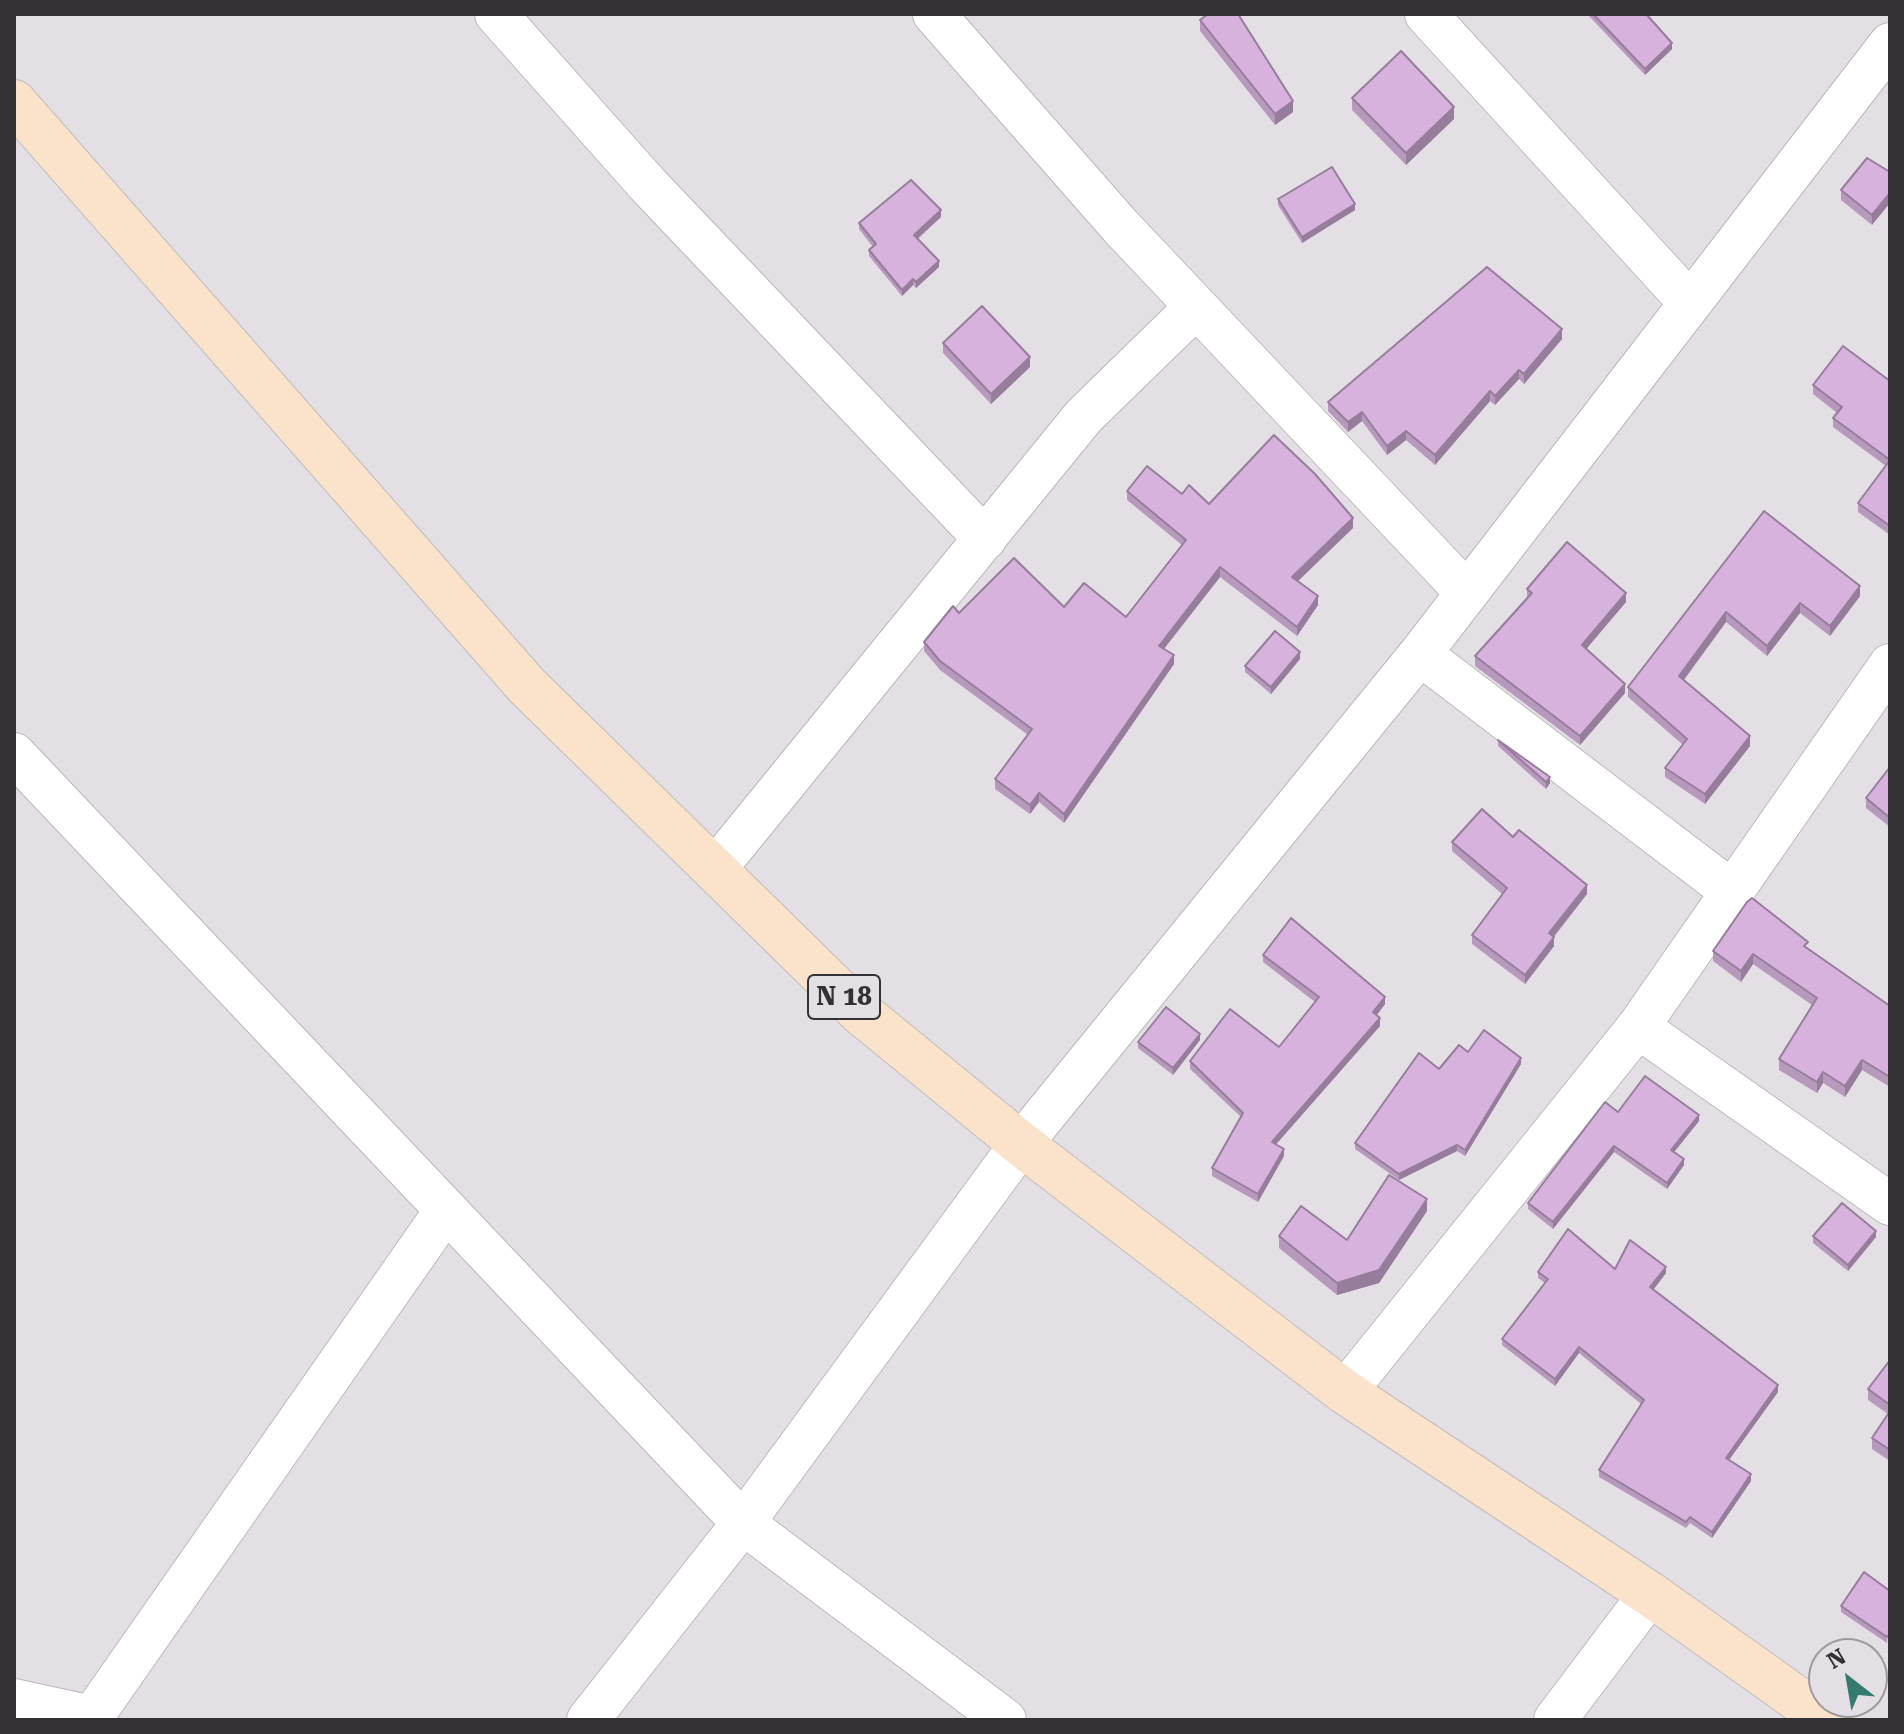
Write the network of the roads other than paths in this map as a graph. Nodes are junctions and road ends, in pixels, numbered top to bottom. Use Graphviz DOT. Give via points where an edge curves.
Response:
graph roads {
  1 [pos="496,14"];
  2 [pos="934,14"];
  3 [pos="1426,14"];
  4 [pos="1890,44"];
  5 [pos="14,102"];
  6 [pos="1690,303"];
  7 [pos="1196,307"];
  8 [pos="985,539"];
  9 [pos="1467,593"];
  10 [pos="1420,654"];
  11 [pos="1890,665"];
  12 [pos="14,754"];
  13 [pos="715,869"];
  14 [pos="1734,893"];
  15 [pos="1638,1027"];
  16 [pos="1021,1144"];
  17 [pos="1890,1204"];
  18 [pos="446,1210"];
  19 [pos="1345,1392"];
  20 [pos="743,1523"];
  21 [pos="1650,1594"];
  22 [pos="14,1700"];
  23 [pos="588,1720"];
  24 [pos="1005,1720"];
  25 [pos="1555,1720"];
  26 [pos="1827,1720"];
  1 -- 8 [label="street" via="649,186"];
  2 -- 7 [label="street"];
  3 -- 6 [label="street"];
  4 -- 6 [label="street"];
  5 -- 13 [label="main road, N 18" via="527,686"];
  6 -- 9 [label="street"];
  7 -- 8 [label="street" via="1084,416"];
  7 -- 9 [label="street"];
  8 -- 13 [label="street"];
  9 -- 10 [label="street"];
  10 -- 14 [label="street"];
  10 -- 16 [label="street"];
  11 -- 14 [label="street"];
  12 -- 18 [label="street"];
  13 -- 16 [label="main road, N 18" via="861,1013"];
  14 -- 15 [label="street"];
  15 -- 17 [label="street"];
  15 -- 19 [label="street"];
  16 -- 19 [label="main road, N 18"];
  16 -- 20 [label="street"];
  18 -- 20 [label="street"];
  18 -- 22 [label="street" via="92,1717"];
  19 -- 21 [label="main road, N 18"];
  20 -- 23 [label="street"];
  20 -- 24 [label="street"];
  21 -- 25 [label="street"];
  21 -- 26 [label="main road, N 18"];
}
